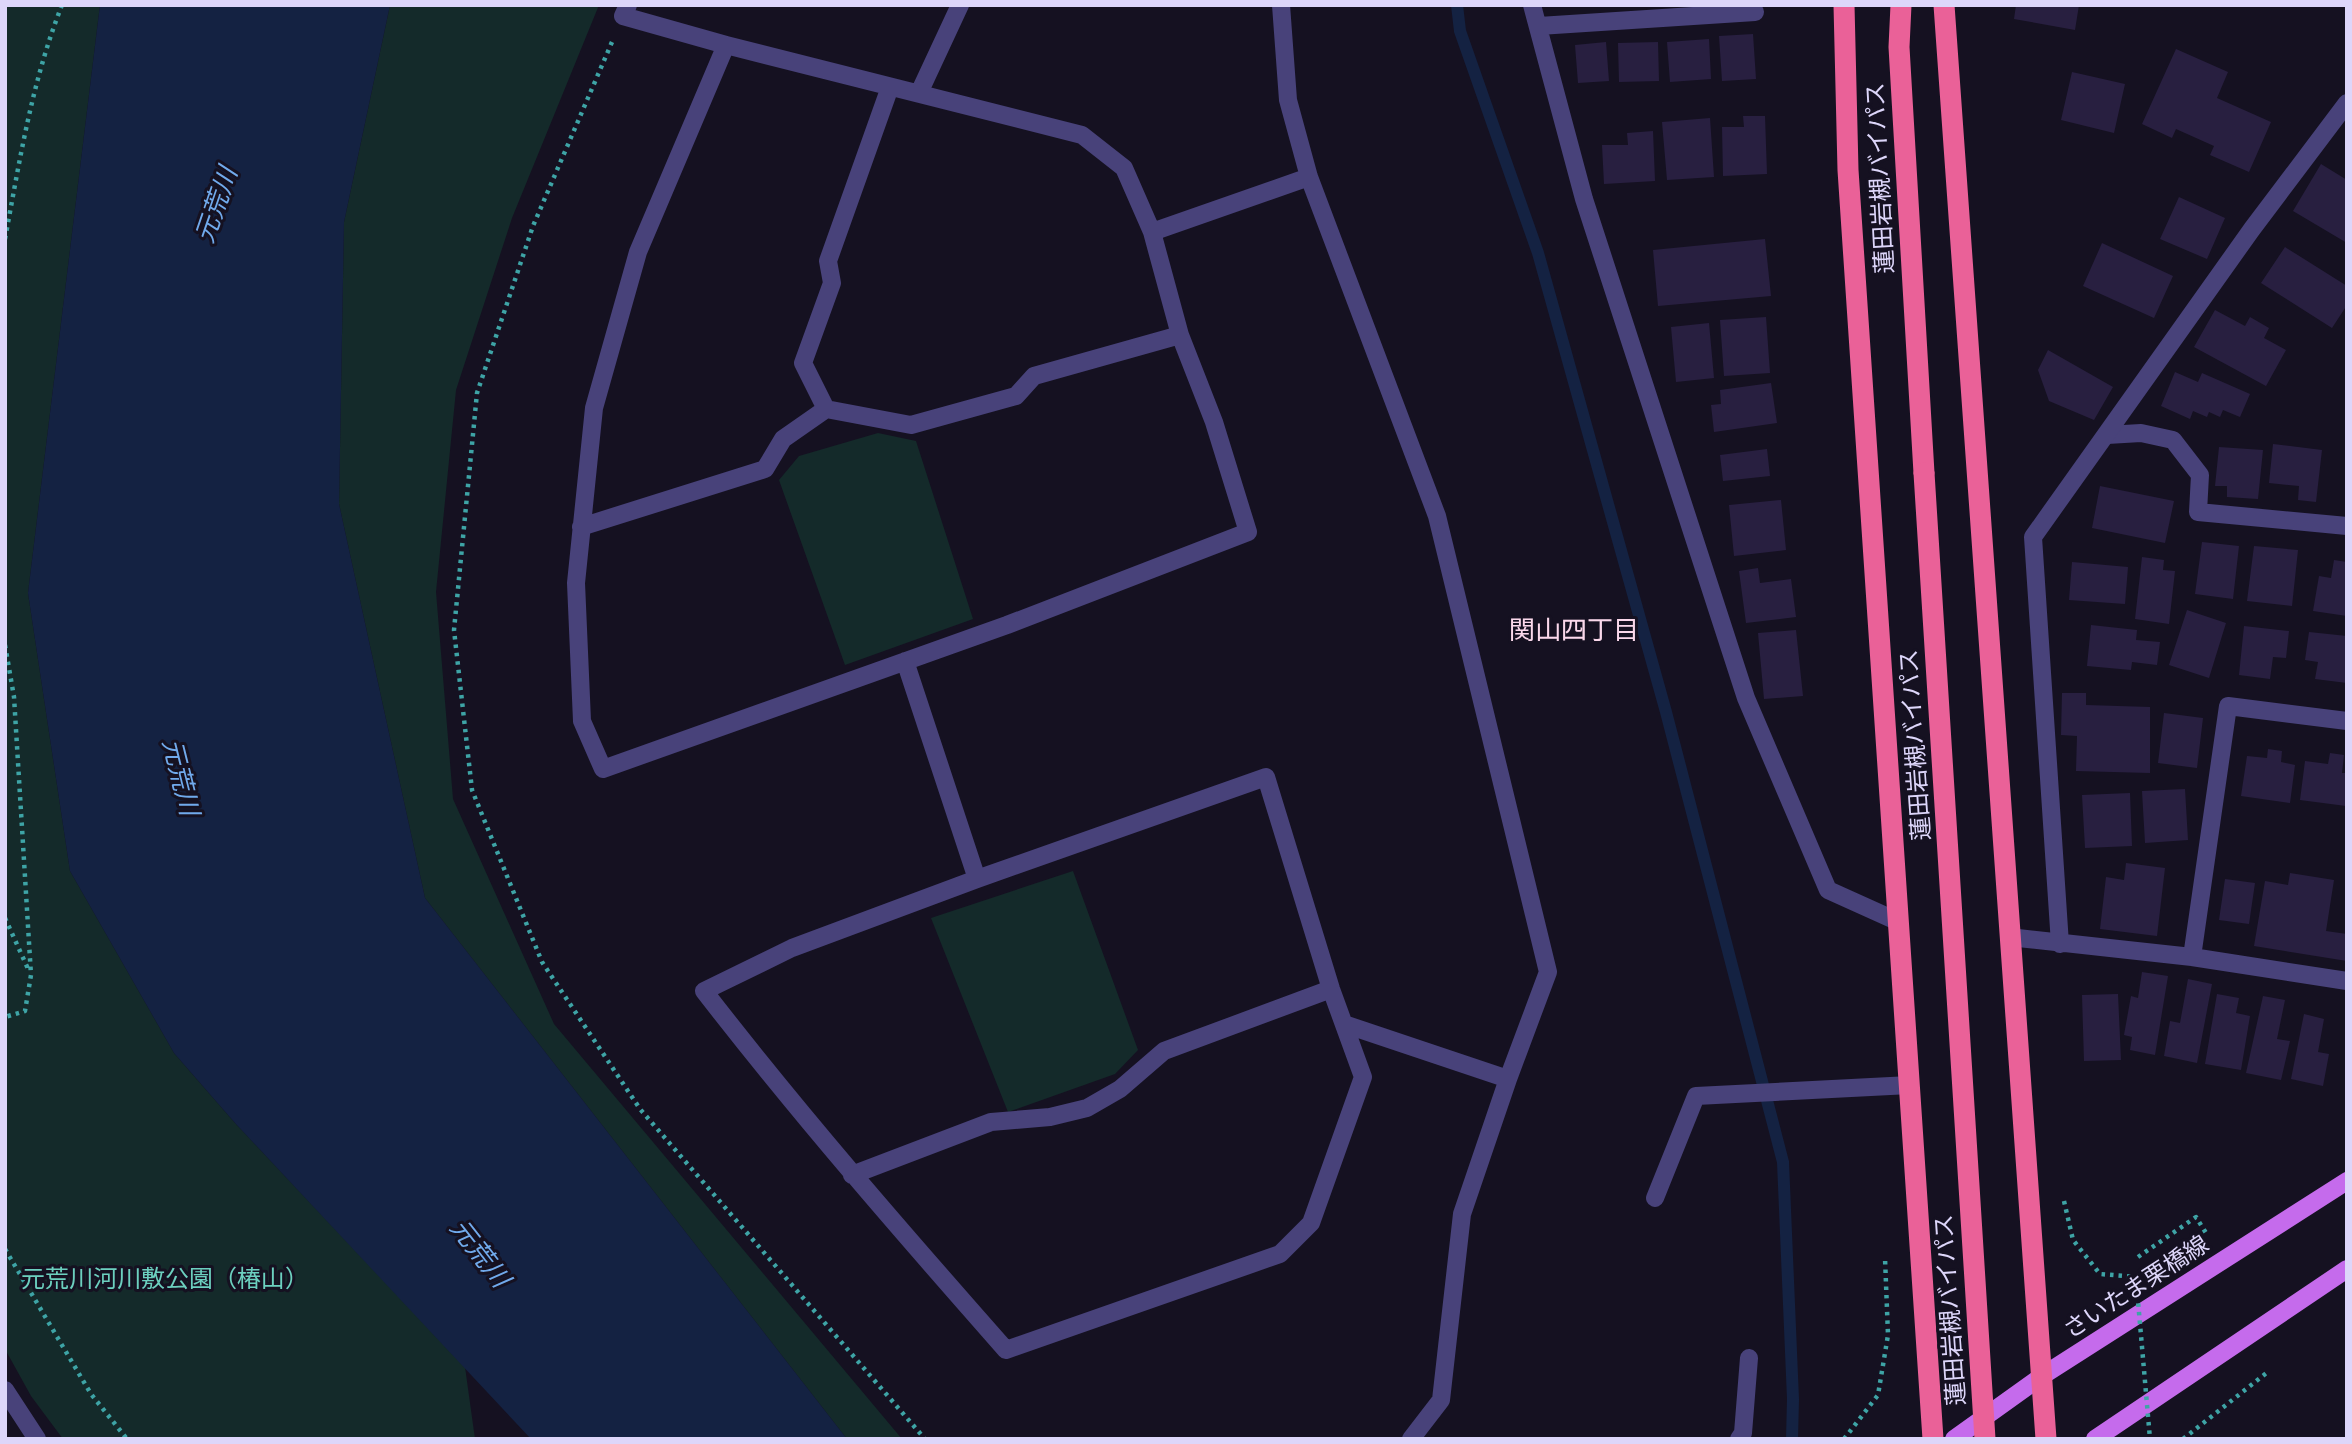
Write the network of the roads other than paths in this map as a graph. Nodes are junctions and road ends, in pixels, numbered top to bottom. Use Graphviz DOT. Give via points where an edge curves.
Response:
graph roads {
  1 [pos="628,5"];
  2 [pos="960,5"];
  3 [pos="1281,5"];
  4 [pos="1532,5"];
  5 [pos="1844,5"];
  6 [pos="1892,5"];
  7 [pos="1900,5"];
  8 [pos="1944,5"];
  9 [pos="1755,12"];
  10 [pos="1539,26"];
  11 [pos="726,45"];
  12 [pos="1899,47"];
  13 [pos="890,87"];
  14 [pos="919,93"];
  15 [pos="2347,103"];
  16 [pos="1309,177"];
  17 [pos="1152,232"];
  18 [pos="1180,335"];
  19 [pos="826,409"];
  20 [pos="2107,435"];
  21 [pos="2347,526"];
  22 [pos="581,527"];
  23 [pos="905,662"];
  24 [pos="2347,722"];
  25 [pos="977,879"];
  26 [pos="1899,922"];
  27 [pos="2009,937"];
  28 [pos="2060,943"];
  29 [pos="2192,957"];
  30 [pos="2347,981"];
  31 [pos="1331,989"];
  32 [pos="1344,1024"];
  33 [pos="1508,1079"];
  34 [pos="1910,1085"];
  35 [pos="852,1175"];
  36 [pos="2347,1181"];
  37 [pos="1655,1198"];
  38 [pos="2347,1269"];
  39 [pos="1749,1358"];
  40 [pos="2042,1376"];
  41 [pos="5,1390"];
  42 [pos="37,1439"];
  43 [pos="1411,1439"];
  44 [pos="1739,1439"];
  45 [pos="1933,1439"];
  46 [pos="1954,1439"];
  47 [pos="1984,1439"];
  48 [pos="2046,1439"];
  49 [pos="2095,1439"];
  1 -- 11 [label="street" via="623,16"];
  2 -- 14 [label="street"];
  3 -- 16 [label="street" via="1289,100"];
  4 -- 10 [label="street"];
  5 -- 26 [label="highway" via="1849,170"];
  6 -- 12 [label="highway, 蓮田岩槻バイパス"];
  7 -- 12 [label="highway, 蓮田岩槻バイパス"];
  8 -- 27 [label="highway"];
  9 -- 10 [label="street"];
  10 -- 26 [label="street" via="1584,199 1746,698 1828,890"];
  11 -- 13 [label="street"];
  11 -- 22 [label="street" via="638,252 594,408"];
  12 -- 47 [label="highway, 蓮田岩槻バイパス, bridge"];
  13 -- 14 [label="street"];
  13 -- 19 [label="street" via="828,261 832,283 803,363"];
  14 -- 17 [label="street" via="1082,135 1124,168"];
  15 -- 20 [label="street"];
  16 -- 17 [label="street"];
  16 -- 33 [label="street" via="1437,516 1548,972"];
  17 -- 18 [label="street"];
  18 -- 19 [label="street" via="1034,376 1016,396 911,425"];
  18 -- 23 [label="street" via="1214,422 1248,533"];
  19 -- 22 [label="street" via="783,439 765,469"];
  20 -- 21 [label="street" via="2141,433 2174,440 2200,475 2198,512"];
  20 -- 28 [label="street" via="2033,537"];
  22 -- 23 [label="street" via="576,583 582,721 603,769"];
  23 -- 25 [label="street"];
  24 -- 29 [label="street" via="2228,706"];
  25 -- 31 [label="street" via="1266,778"];
  25 -- 35 [label="street" via="792,948 704,991"];
  26 -- 34 [label="highway"];
  27 -- 28 [label="street"];
  27 -- 40 [label="highway"];
  28 -- 29 [label="street"];
  29 -- 30 [label="street"];
  31 -- 32 [label="street"];
  31 -- 35 [label="street" via="1164,1051 1120,1089 1087,1108 1050,1117 991,1122"];
  32 -- 33 [label="street"];
  32 -- 35 [label="street" via="1363,1077 1311,1223 1280,1254 1006,1350"];
  33 -- 43 [label="street" via="1462,1214 1441,1400"];
  34 -- 37 [label="street" via="1696,1096"];
  34 -- 45 [label="highway"];
  36 -- 40 [label="main road, さいたま栗橋線"];
  38 -- 49 [label="main road"];
  39 -- 44 [label="street"];
  40 -- 46 [label="main road, さいたま栗橋線"];
  40 -- 48 [label="highway"];
  41 -- 42 [label="street"];
}
